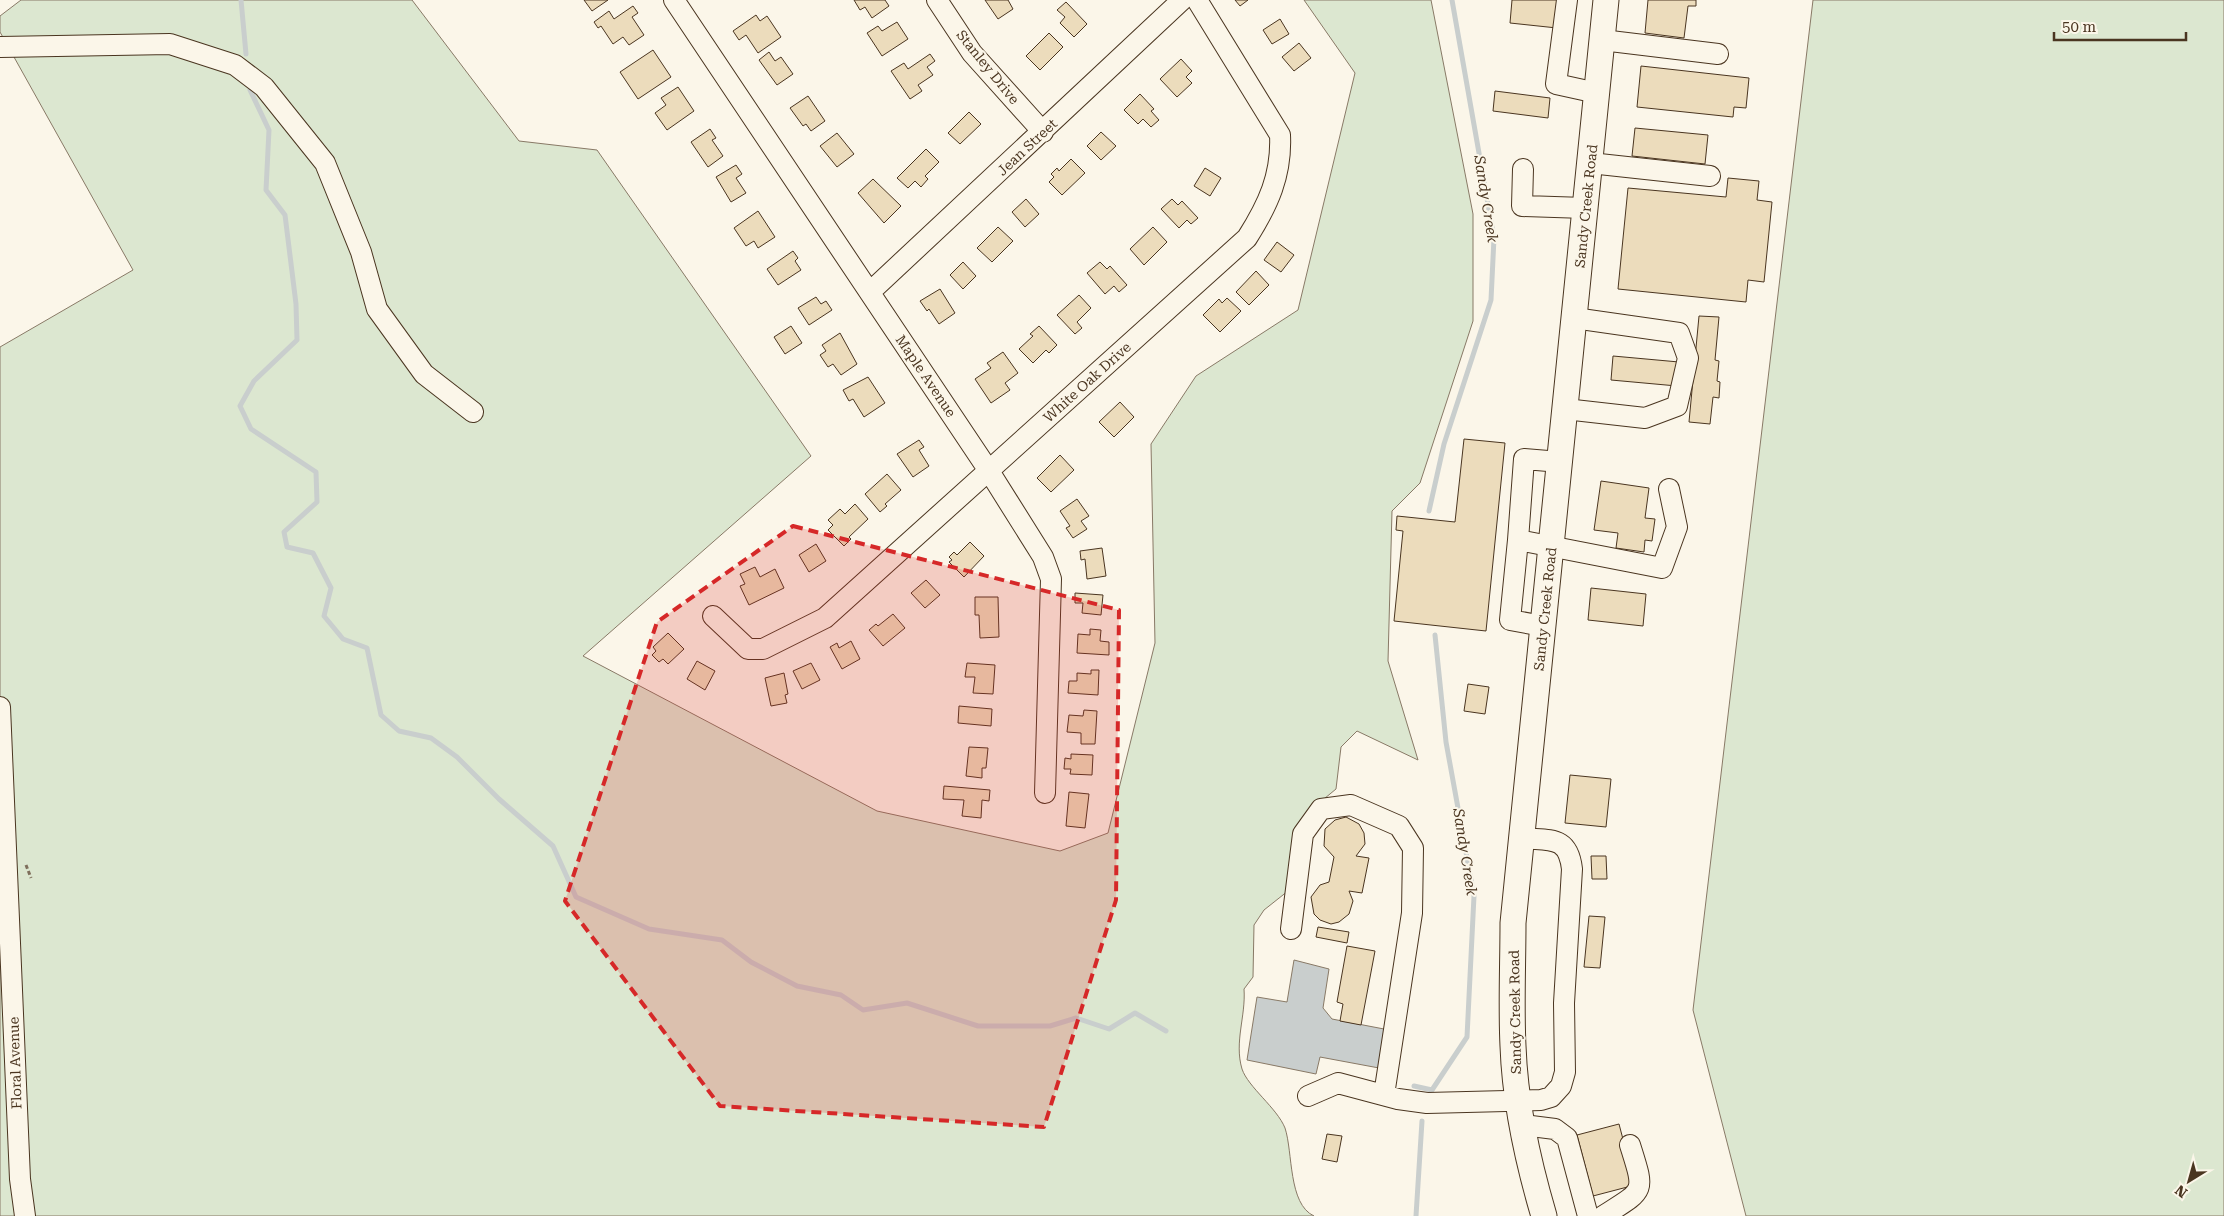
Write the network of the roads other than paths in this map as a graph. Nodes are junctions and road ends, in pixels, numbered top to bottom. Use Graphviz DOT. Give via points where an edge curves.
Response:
graph roads {
  1 [pos="674,0"];
  2 [pos="937,0"];
  3 [pos="1182,0"];
  4 [pos="1197,0"];
  5 [pos="1567,0"];
  6 [pos="1606,0"];
  7 [pos="1602,40"];
  8 [pos="0,47"];
  9 [pos="1718,54"];
  10 [pos="1597,93"];
  11 [pos="1043,132"];
  12 [pos="1590,163"];
  13 [pos="1523,169"];
  14 [pos="1710,176"];
  15 [pos="1585,208"];
  16 [pos="870,292"];
  17 [pos="1574,318"];
  18 [pos="1565,409"];
  19 [pos="472,412"];
  20 [pos="1560,462"];
  21 [pos="989,471"];
  22 [pos="1669,489"];
  23 [pos="1518,540"];
  24 [pos="1552,545"];
  25 [pos="713,616"];
  26 [pos="1543,626"];
  27 [pos="0,707"];
  28 [pos="1045,793"];
  29 [pos="1522,838"];
  30 [pos="1291,929"];
  31 [pos="1384,1095"];
  32 [pos="1308,1096"];
  33 [pos="1518,1100"];
  34 [pos="1523,1125"];
  35 [pos="1630,1145"];
  36 [pos="25,1216"];
  37 [pos="1544,1216"];
  38 [pos="1588,1216"];
  39 [pos="1603,1216"];
  1 -- 16 [label="street, Maple Avenue"];
  2 -- 11 [label="street, Stanley Drive" via="972,53"];
  3 -- 11 [label="street, Jean Street"];
  4 -- 21 [label="street, White Oak Drive" via="1280,135 1281,156 1266,210 1247,238"];
  5 -- 10 [label="street" via="1556,84"];
  6 -- 7 [label="main road, Sandy Creek Road"];
  7 -- 9 [label="street"];
  7 -- 10 [label="main road, Sandy Creek Road"];
  8 -- 19 [label="street" via="170,44 235,65 264,87 325,163 361,252 377,309 424,374"];
  10 -- 12 [label="main road, Sandy Creek Road"];
  11 -- 16 [label="street, Jean Street"];
  12 -- 14 [label="street"];
  12 -- 15 [label="main road, Sandy Creek Road"];
  13 -- 15 [label="street" via="1522,206"];
  15 -- 17 [label="main road, Sandy Creek Road"];
  16 -- 21 [label="street, Maple Avenue"];
  17 -- 18 [label="main road, Sandy Creek Road"];
  17 -- 18 [label="street" via="1679,333 1688,358 1676,406 1645,418"];
  18 -- 20 [label="main road, Sandy Creek Road"];
  20 -- 23 [label="street" via="1524,459"];
  20 -- 24 [label="main road, Sandy Creek Road"];
  21 -- 25 [label="street, White Oak Drive" via="825,618 763,649 748,649"];
  21 -- 28 [label="street, Maple Avenue" via="1043,557 1051,579"];
  22 -- 24 [label="street" via="1677,527 1662,568"];
  23 -- 24 [label="street"];
  23 -- 26 [label="street" via="1510,620"];
  24 -- 26 [label="main road, Sandy Creek Road"];
  26 -- 29 [label="main road, Sandy Creek Road"];
  27 -- 36 [label="street, Floral Avenue" via="20,1180"];
  29 -- 33 [label="main road, Sandy Creek Road" via="1514,923 1513,1047"];
  29 -- 33 [label="street" via="1560,842 1570,855 1572,869 1564,1003 1565,1072 1561,1086 1551,1097"];
  30 -- 31 [label="street" via="1302,834 1321,809 1351,805 1399,826 1413,848 1412,914"];
  31 -- 32 [label="street" via="1338,1083"];
  31 -- 33 [label="street" via="1427,1103"];
  33 -- 34 [label="main road, Sandy Creek Road"];
  34 -- 37 [label="main road, Sandy Creek Road"];
  34 -- 38 [label="street" via="1555,1129 1567,1138"];
  35 -- 39 [label="street" via="1642,1181 1637,1192"];
}
